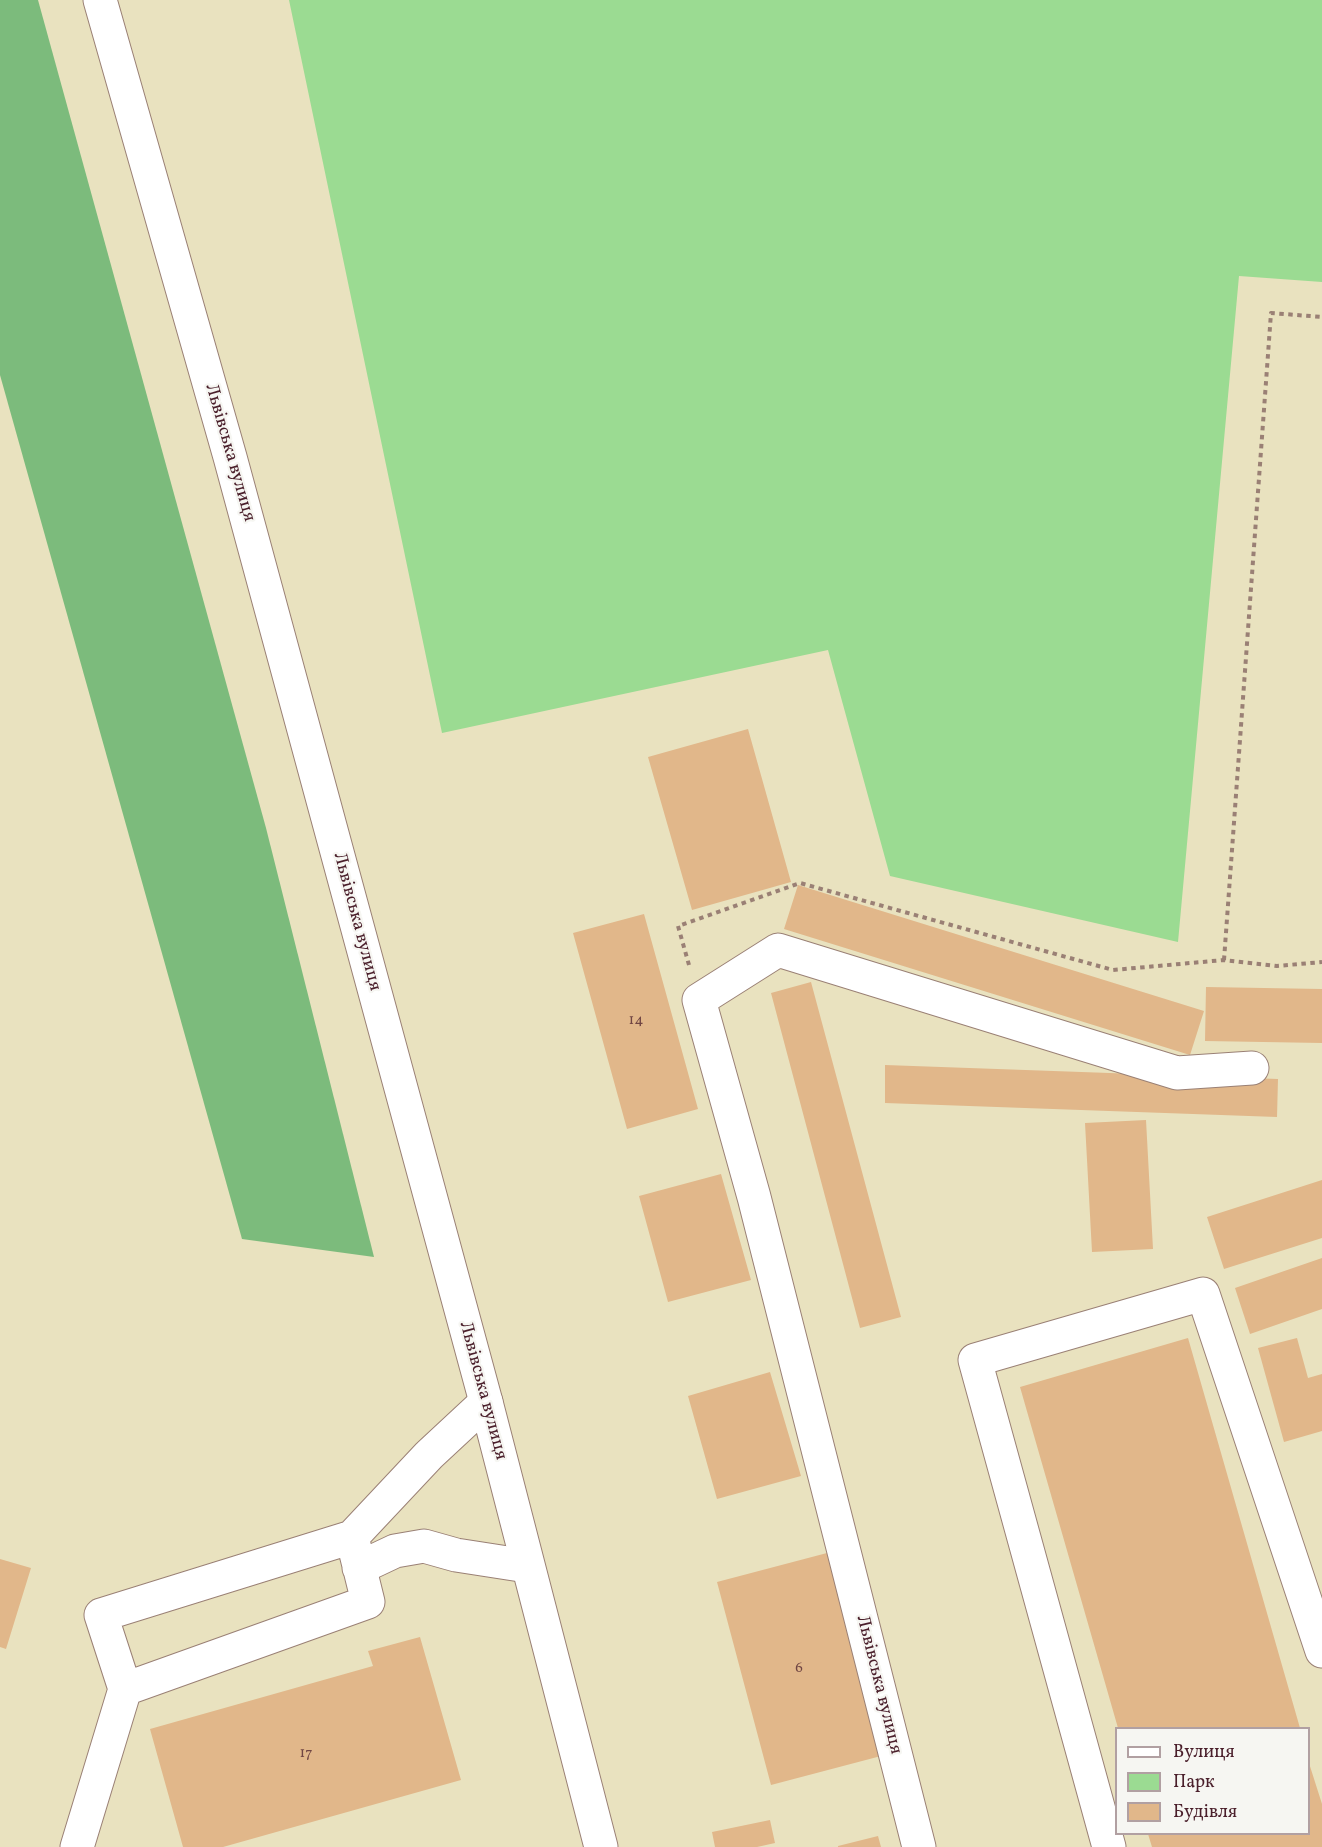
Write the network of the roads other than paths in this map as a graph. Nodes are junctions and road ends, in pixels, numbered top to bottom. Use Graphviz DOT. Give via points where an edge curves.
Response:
graph roads {
  1 [pos="100,0"];
  2 [pos="1252,1068"];
  3 [pos="486,1402"];
  4 [pos="352,1537"];
  5 [pos="528,1566"];
  6 [pos="359,1568"];
  7 [pos="1322,1651"];
  8 [pos="125,1689"];
  9 [pos="77,1847"];
  10 [pos="601,1847"];
  11 [pos="919,1847"];
  12 [pos="1109,1847"];
  1 -- 3 [label="main road, Львівська вулиця" via="230,457"];
  2 -- 11 [label="main road, Львівська вулиця" via="1177,1073 778,950 699,1000 754,1197"];
  3 -- 4 [label="main road" via="429,1455"];
  3 -- 5 [label="main road, Львівська вулиця"];
  4 -- 6 [label="main road"];
  4 -- 8 [label="main road" via="101,1615"];
  5 -- 6 [label="main road" via="424,1546 395,1551"];
  5 -- 10 [label="main road, Львівська вулиця"];
  6 -- 8 [label="main road" via="369,1602"];
  7 -- 12 [label="main road" via="1203,1294 975,1360"];
  8 -- 9 [label="main road"];
}
